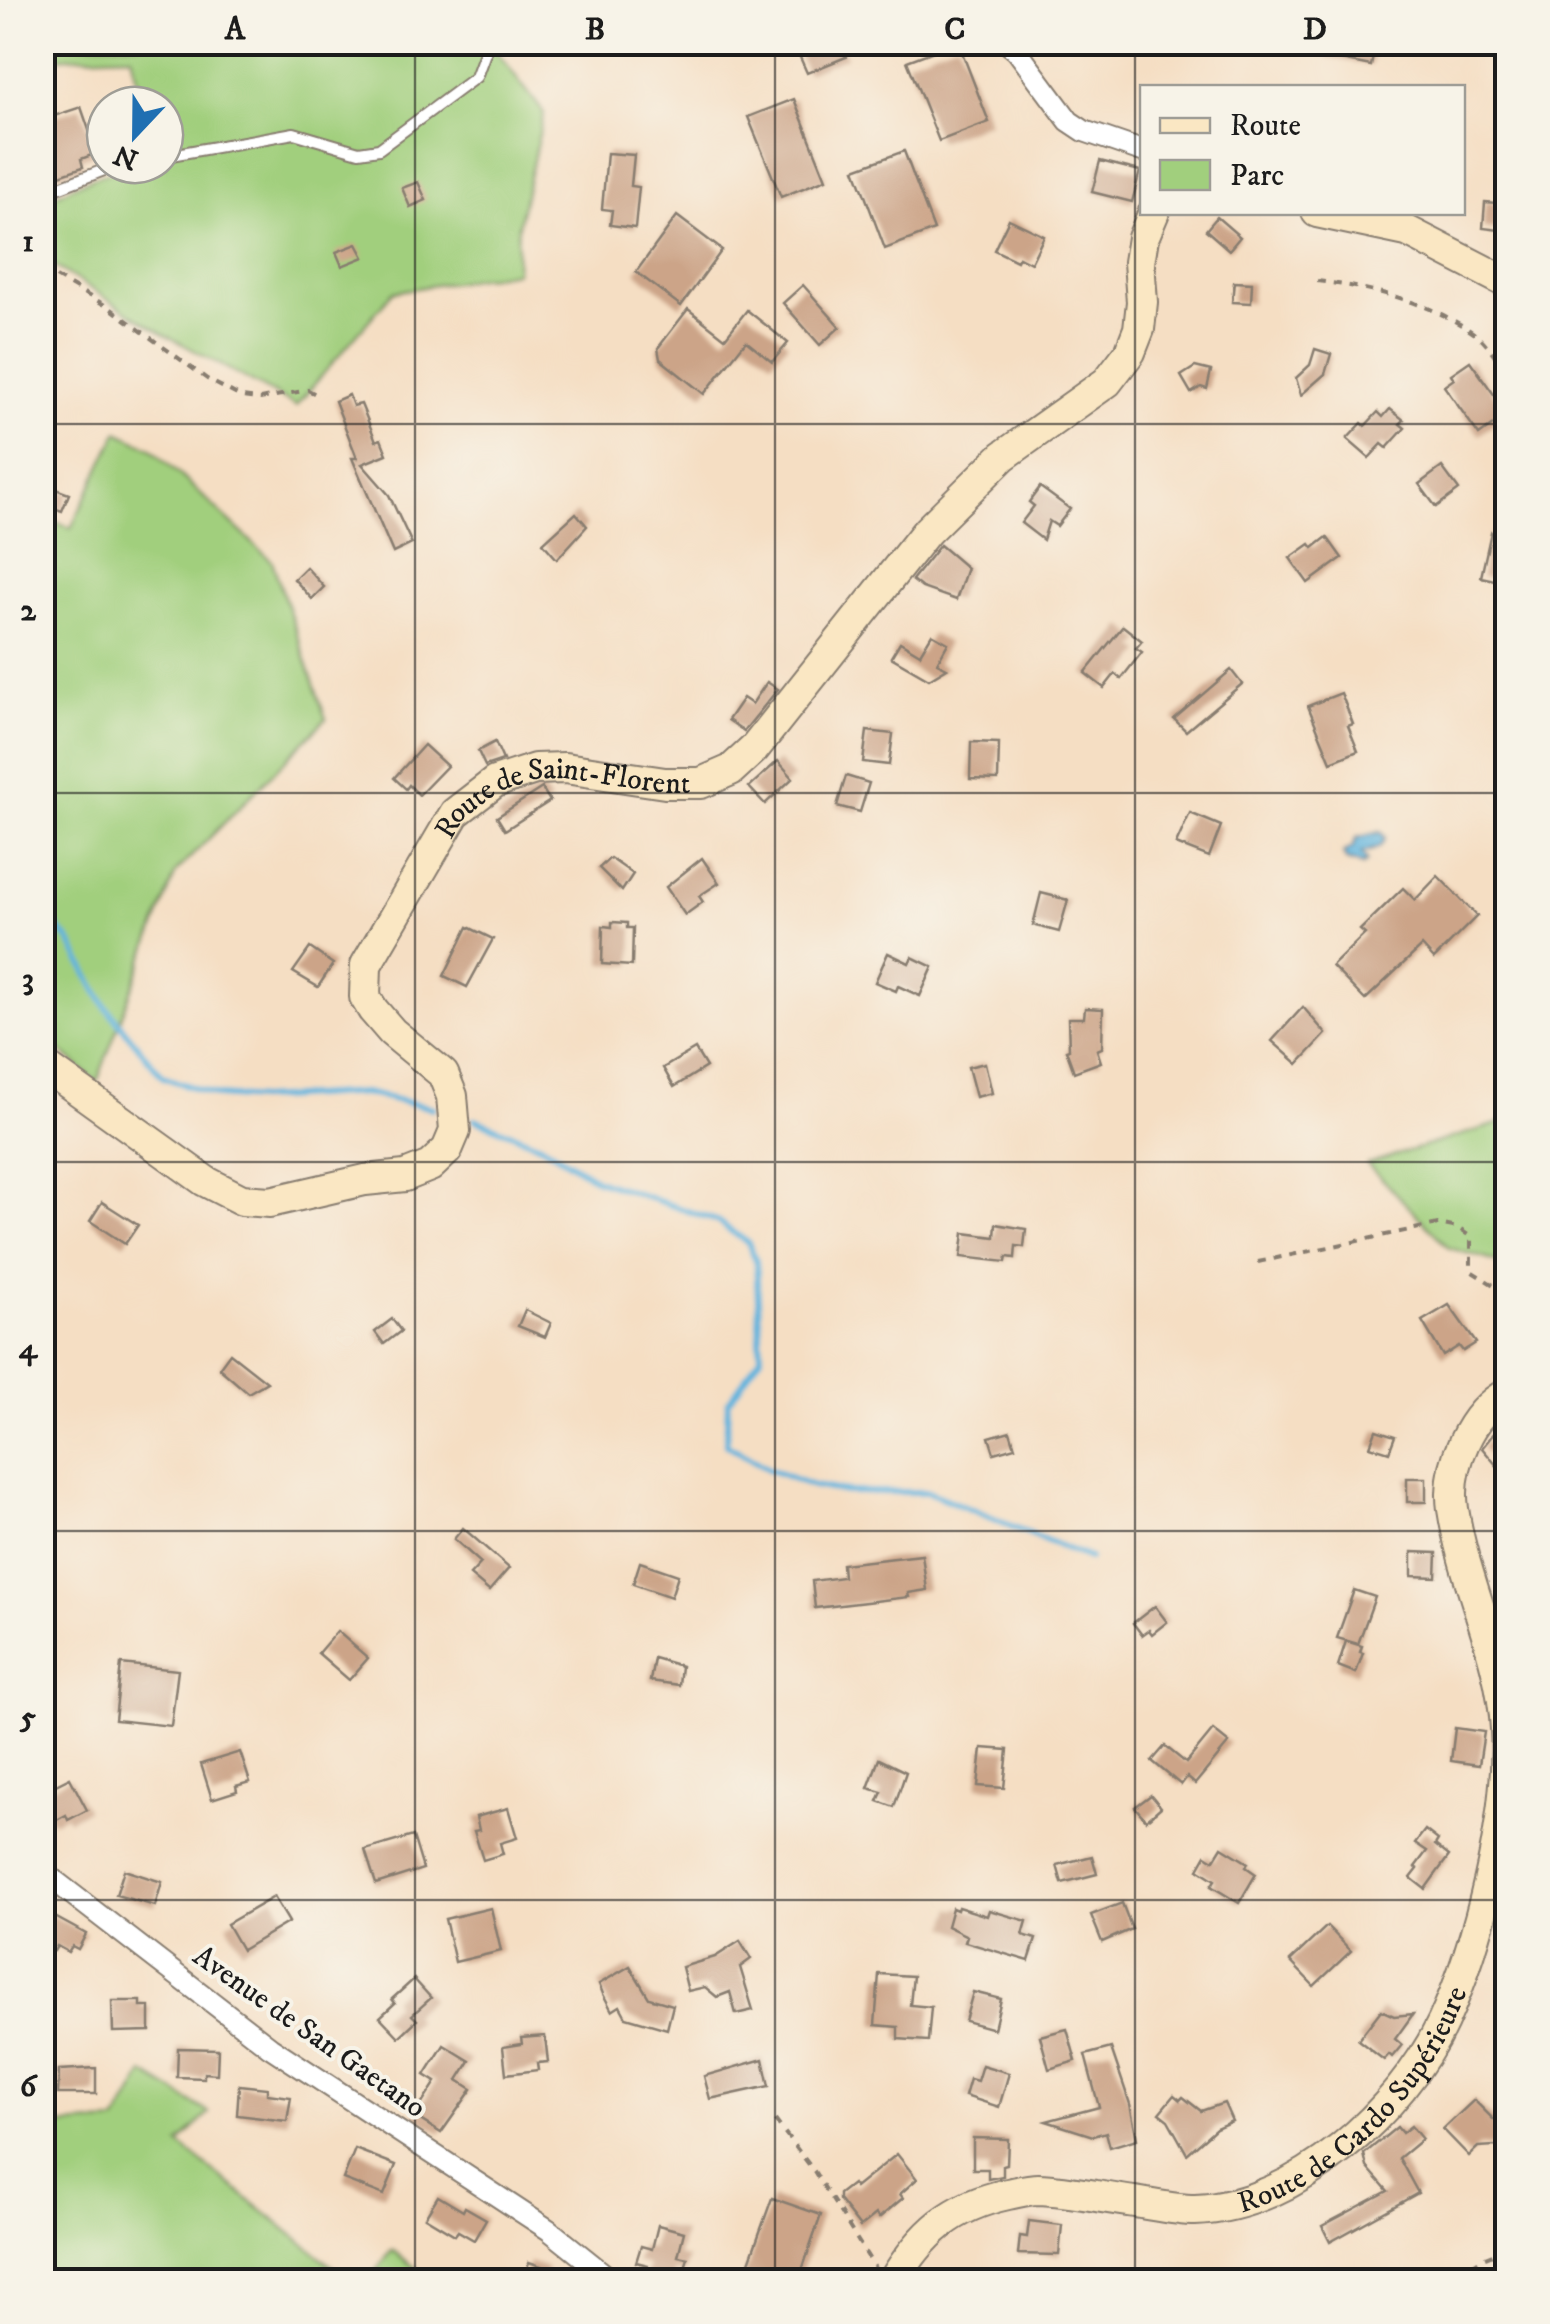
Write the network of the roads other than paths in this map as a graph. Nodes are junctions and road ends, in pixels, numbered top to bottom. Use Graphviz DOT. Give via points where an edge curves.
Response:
graph roads {
  1 [pos="489,42"];
  2 [pos="1006,42"];
  3 [pos="1140,150"];
  4 [pos="185,152"];
  5 [pos="85,178"];
  6 [pos="42,194"];
  7 [pos="1153,215"];
  8 [pos="1331,215"];
  9 [pos="1508,283"];
  10 [pos="42,1064"];
  11 [pos="1508,1393"];
  12 [pos="42,1871"];
  13 [pos="887,2277"];
  14 [pos="614,2282"];
  1 -- 4 [label="lane" via="476,78 379,149 335,148 294,132"];
  2 -- 3 [label="street" via="1069,121"];
  5 -- 6 [label="lane"];
  7 -- 10 [label="main road, Route de Saint-Florent" via="1139,262 1142,302 1130,352 1107,382 1003,456 927,531 754,750 731,770 702,783 666,783 535,768 495,782 455,813 366,965 364,997 392,1032 444,1074 452,1096 455,1130 430,1166 270,1202 242,1200 205,1181"];
  8 -- 9 [label="main road" via="1407,231"];
  11 -- 13 [label="main road, Route de Cardo Supérieure" via="1472,1423 1457,1463 1452,1506 1506,1726 1503,1810 1470,1946 1443,2022 1394,2099 1305,2174 1248,2201 1194,2210 1035,2189 982,2200 944,2218"];
  12 -- 14 [label="street, Avenue de San Gaetano" via="270,2047 550,2230"];
}
